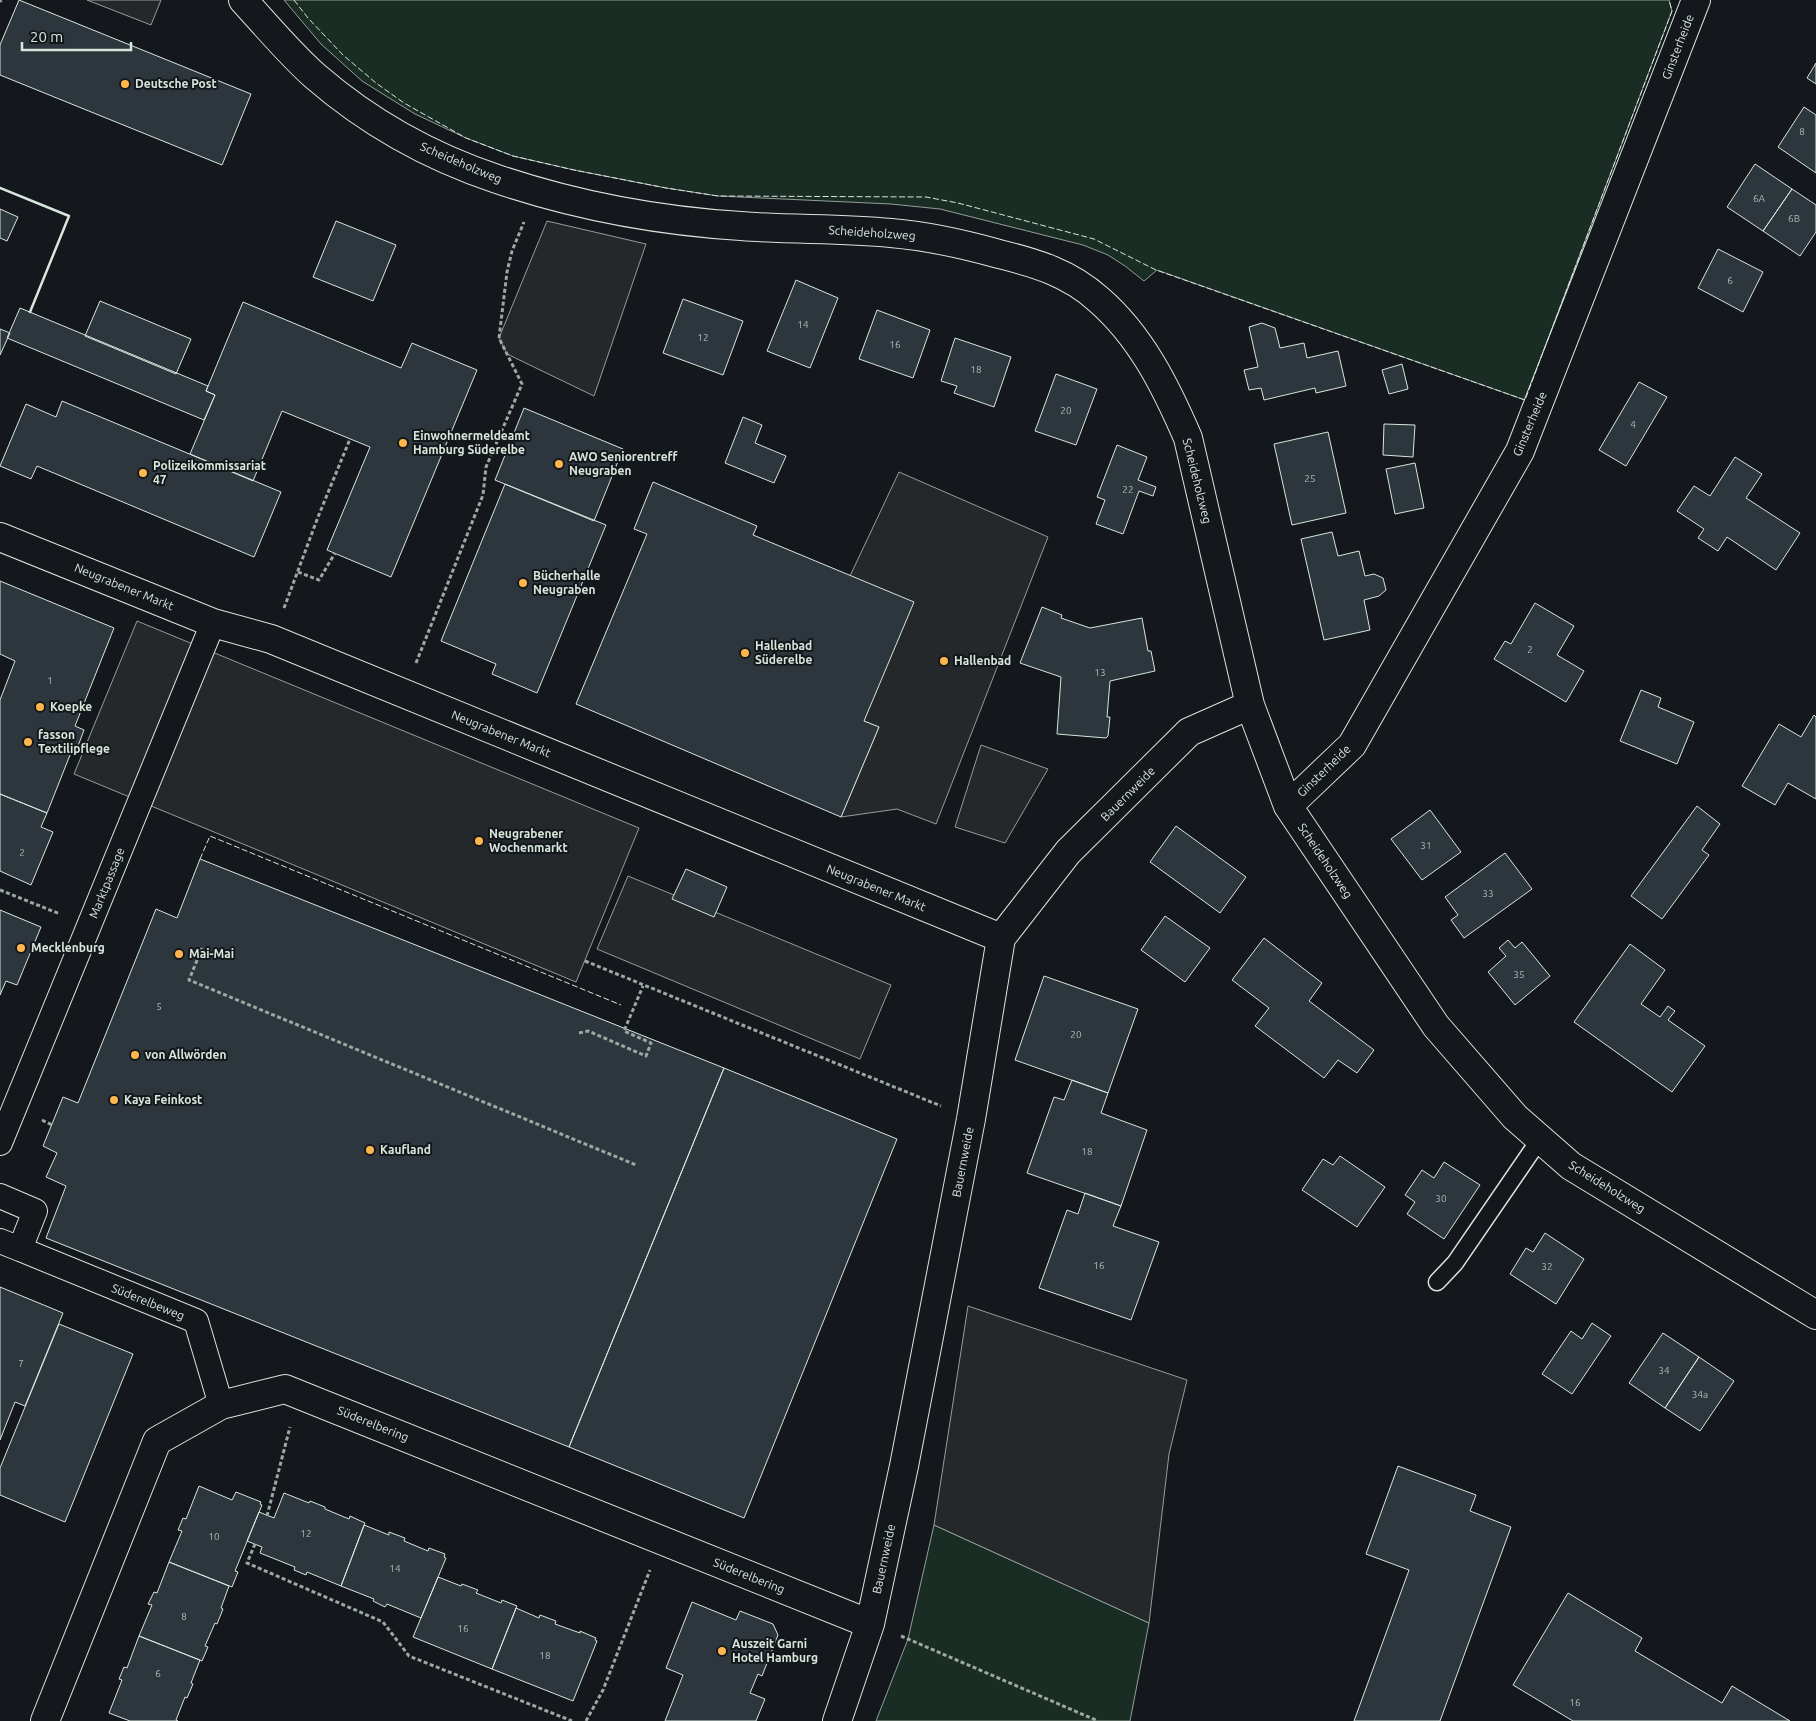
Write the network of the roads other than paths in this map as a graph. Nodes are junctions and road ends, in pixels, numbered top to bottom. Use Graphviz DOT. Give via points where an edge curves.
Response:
graph roads {
  1 [pos="243,0"];
  2 [pos="1696,0"];
  3 [pos="0,537"];
  4 [pos="214,623"];
  5 [pos="1250,705"];
  6 [pos="1288,806"];
  7 [pos="1001,938"];
  8 [pos="1540,1138"];
  9 [pos="0,1143"];
  10 [pos="0,1196"];
  11 [pos="10,1245"];
  12 [pos="1437,1282"];
  13 [pos="1816,1315"];
  14 [pos="221,1405"];
  15 [pos="870,1624"];
  16 [pos="45,1721"];
  17 [pos="837,1721"];
  1 -- 5 [label="street, Scheideholzweg" via="313,74 344,99 380,124 470,170 607,208 684,220 891,233 949,241 1039,264 1098,299 1129,330 1149,360 1171,398 1188,438"];
  2 -- 6 [label="street, Ginsterheide" via="1520,450 1352,745"];
  3 -- 4 [label="street, Neugrabener Markt"];
  4 -- 7 [label="street, Neugrabener Markt" via="272,640"];
  4 -- 9 [label="street, Marktpassage"];
  5 -- 6 [label="street, Scheideholzweg"];
  5 -- 7 [label="street, Bauernweide" via="1189,732 1068,852"];
  6 -- 8 [label="street, Scheideholzweg" via="1436,1026 1515,1117"];
  7 -- 15 [label="street, Bauernweide" via="972,1119"];
  8 -- 12 [label="lane" via="1455,1263"];
  8 -- 13 [label="street, Scheideholzweg" via="1571,1166"];
  10 -- 11 [label="street, Süderelbeweg" via="36,1211"];
  11 -- 14 [label="street, Süderelbeweg" via="196,1321"];
  14 -- 15 [label="street, Süderelbering" via="285,1389"];
  14 -- 16 [label="street, Süderelbering" via="156,1441"];
  15 -- 17 [label="street, Bauernweide"];
}
